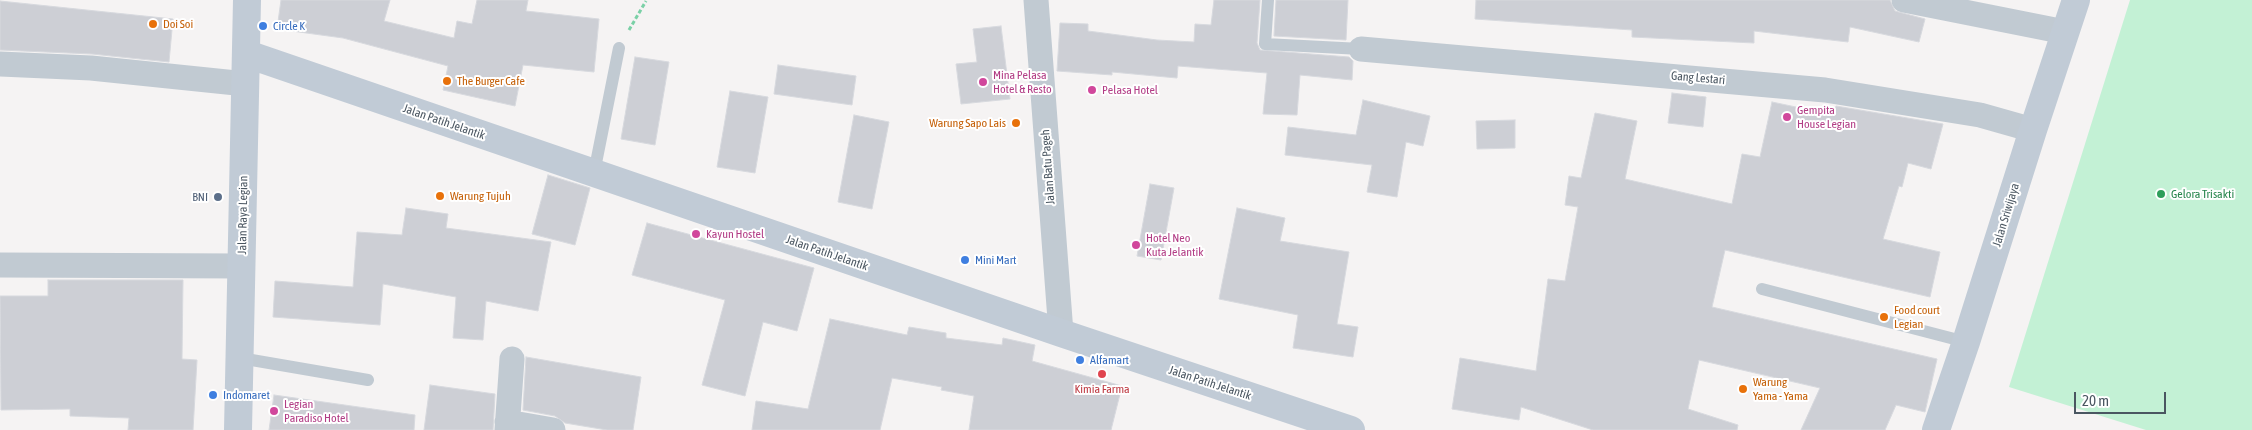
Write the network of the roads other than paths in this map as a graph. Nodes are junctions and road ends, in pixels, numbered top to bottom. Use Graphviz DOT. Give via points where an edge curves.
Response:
graph roads {
  1 [pos="248,0"];
  2 [pos="1036,0"];
  3 [pos="1268,0"];
  4 [pos="1904,0"];
  5 [pos="2076,0"];
  6 [pos="2066,32"];
  7 [pos="619,48"];
  8 [pos="1361,49"];
  9 [pos="247,54"];
  10 [pos="0,64"];
  11 [pos="246,84"];
  12 [pos="2032,130"];
  13 [pos="594,174"];
  14 [pos="0,265"];
  15 [pos="242,266"];
  16 [pos="1762,289"];
  17 [pos="1061,333"];
  18 [pos="1966,342"];
  19 [pos="240,358"];
  20 [pos="512,359"];
  21 [pos="368,380"];
  22 [pos="1322,425"];
  23 [pos="507,426"];
  24 [pos="238,430"];
  25 [pos="553,430"];
  26 [pos="1351,430"];
  27 [pos="1936,430"];
  1 -- 9 [label="street, Jalan Raya Legian"];
  2 -- 17 [label="street, Jalan Batu Pageh"];
  3 -- 8 [label="lane" via="1265,44"];
  4 -- 6 [label="street"];
  5 -- 6 [label="street, Jalan Sriwijaya"];
  6 -- 12 [label="street, Jalan Sriwijaya"];
  7 -- 13 [label="lane"];
  8 -- 12 [label="street, Gang Lestari" via="1825,90 1980,115"];
  9 -- 11 [label="street, Jalan Raya Legian"];
  9 -- 13 [label="street, Jalan Patih Jelantik"];
  10 -- 11 [label="street" via="91,68"];
  11 -- 15 [label="street, Jalan Raya Legian"];
  12 -- 18 [label="street, Jalan Sriwijaya"];
  13 -- 17 [label="street, Jalan Patih Jelantik"];
  14 -- 15 [label="street"];
  15 -- 19 [label="street, Jalan Raya Legian"];
  16 -- 18 [label="lane"];
  17 -- 22 [label="street, Jalan Patih Jelantik"];
  18 -- 27 [label="street, Jalan Sriwijaya"];
  19 -- 21 [label="lane"];
  19 -- 24 [label="street, Jalan Raya Legian"];
  20 -- 23 [label="street"];
  22 -- 26 [label="street, Jalan Patih Jelantik"];
  23 -- 25 [label="street"];
}
